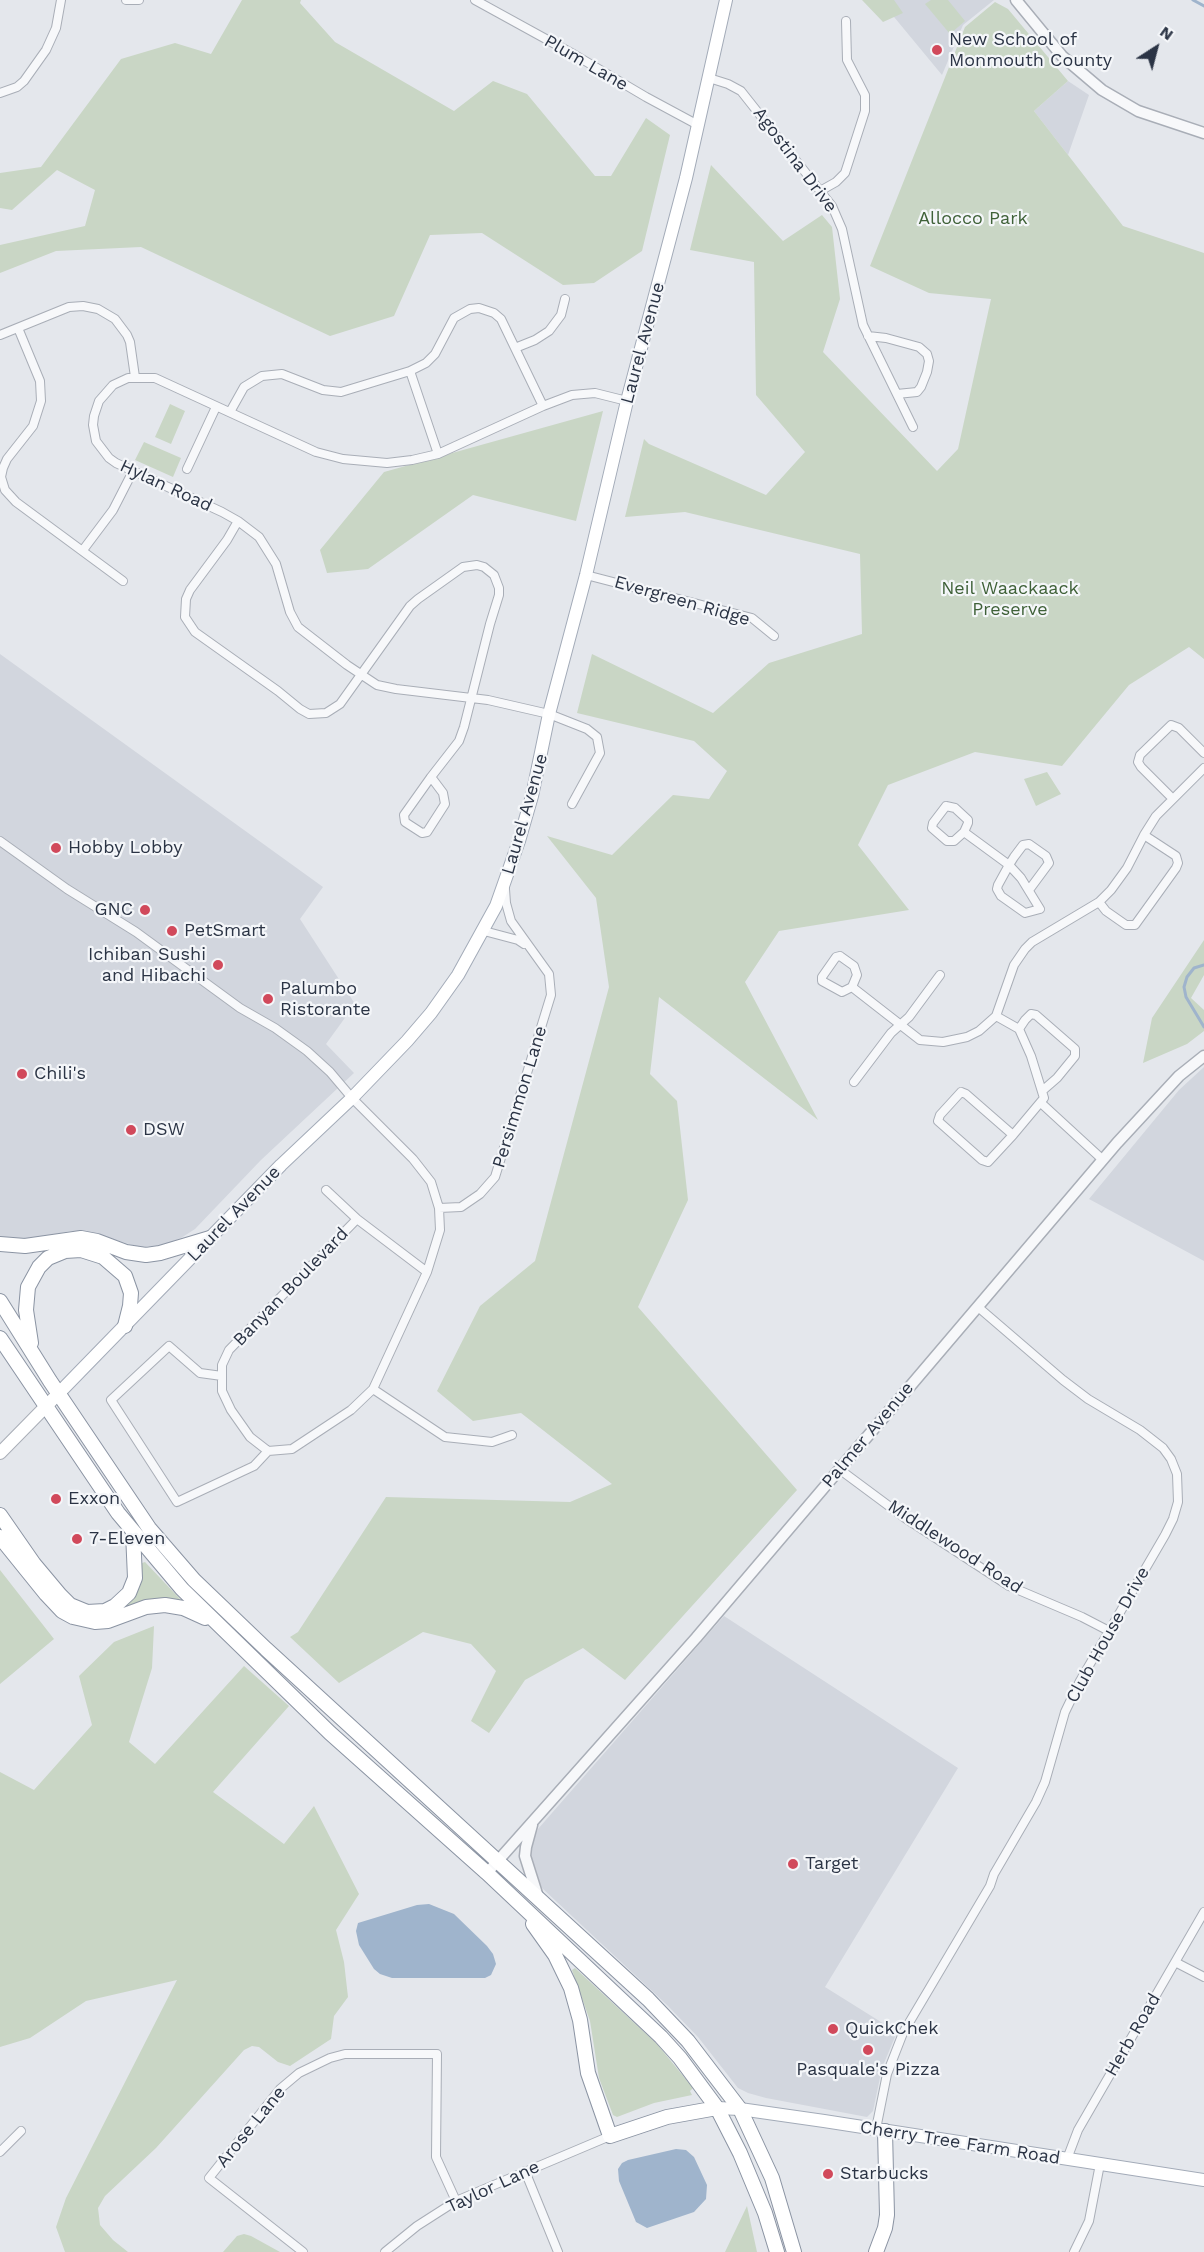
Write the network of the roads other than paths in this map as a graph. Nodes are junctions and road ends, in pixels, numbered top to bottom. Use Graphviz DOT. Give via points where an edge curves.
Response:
graph roads {
  1 [pos="61,0"];
  2 [pos="126,0"];
  3 [pos="139,0"];
  4 [pos="475,0"];
  5 [pos="726,0"];
  6 [pos="1016,0"];
  7 [pos="846,21"];
  8 [pos="709,78"];
  9 [pos="0,93"];
  10 [pos="698,125"];
  11 [pos="1204,133"];
  12 [pos="820,191"];
  13 [pos="565,299"];
  14 [pos="18,328"];
  15 [pos="0,335"];
  16 [pos="868,336"];
  17 [pos="515,348"];
  18 [pos="410,371"];
  19 [pos="135,377"];
  20 [pos="897,394"];
  21 [pos="627,401"];
  22 [pos="543,406"];
  23 [pos="216,407"];
  24 [pos="230,412"];
  25 [pos="913,427"];
  26 [pos="438,454"];
  27 [pos="187,469"];
  28 [pos="133,471"];
  29 [pos="238,521"];
  30 [pos="83,550"];
  31 [pos="586,575"];
  32 [pos="123,581"];
  33 [pos="774,636"];
  34 [pos="361,675"];
  35 [pos="472,698"];
  36 [pos="549,714"];
  37 [pos="1204,753"];
  38 [pos="1204,768"];
  39 [pos="431,777"];
  40 [pos="1172,798"];
  41 [pos="572,804"];
  42 [pos="964,832"];
  43 [pos="1144,835"];
  44 [pos="0,841"];
  45 [pos="1009,865"];
  46 [pos="504,886"];
  47 [pos="1029,890"];
  48 [pos="1100,902"];
  49 [pos="484,931"];
  50 [pos="536,954"];
  51 [pos="940,975"];
  52 [pos="852,987"];
  53 [pos="996,1016"];
  54 [pos="899,1025"];
  55 [pos="1019,1029"];
  56 [pos="1204,1056"];
  57 [pos="854,1082"];
  58 [pos="1042,1091"];
  59 [pos="352,1098"];
  60 [pos="1041,1103"];
  61 [pos="1013,1135"];
  62 [pos="1103,1160"];
  63 [pos="326,1190"];
  64 [pos="439,1209"];
  65 [pos="357,1219"];
  66 [pos="210,1238"];
  67 [pos="0,1244"];
  68 [pos="427,1272"];
  69 [pos="0,1300"];
  70 [pos="978,1306"];
  71 [pos="124,1326"];
  72 [pos="0,1338"];
  73 [pos="38,1362"];
  74 [pos="222,1376"];
  75 [pos="373,1389"];
  76 [pos="58,1393"];
  77 [pos="47,1405"];
  78 [pos="512,1435"];
  79 [pos="268,1450"];
  80 [pos="0,1453"];
  81 [pos="839,1469"];
  82 [pos="0,1515"];
  83 [pos="134,1533"];
  84 [pos="0,1538"];
  85 [pos="221,1628"];
  86 [pos="1109,1631"];
  87 [pos="535,1819"];
  88 [pos="498,1861"];
  89 [pos="487,1873"];
  90 [pos="538,1897"];
  91 [pos="516,1900"];
  92 [pos="1204,1912"];
  93 [pos="1175,1962"];
  94 [pos="1204,1977"];
  95 [pos="717,2108"];
  96 [pos="740,2109"];
  97 [pos="881,2130"];
  98 [pos="21,2131"];
  99 [pos="610,2136"];
  100 [pos="0,2152"];
  101 [pos="1067,2159"];
  102 [pos="1100,2164"];
  103 [pos="525,2171"];
  104 [pos="1204,2180"];
  105 [pos="456,2201"];
  106 [pos="303,2252"];
  107 [pos="385,2252"];
  108 [pos="558,2252"];
  109 [pos="777,2252"];
  110 [pos="794,2252"];
  111 [pos="876,2252"];
  112 [pos="1074,2252"];
  1 -- 9 [label="street" via="56,28 46,50 24,81"];
  2 -- 3 [label="street"];
  4 -- 10 [label="street, Plum Lane"];
  5 -- 8 [label="main road, Laurel Avenue"];
  6 -- 11 [label="street" via="1062,56 1102,90 1138,111"];
  7 -- 12 [label="street" via="847,60 865,95 865,111 845,173"];
  8 -- 10 [label="main road, Laurel Avenue"];
  8 -- 12 [label="street, Agostina Drive" via="741,91"];
  10 -- 21 [label="main road, Laurel Avenue"];
  12 -- 16 [label="street, Agostina Drive" via="840,223 859,313"];
  13 -- 17 [label="street" via="561,315 549,331"];
  14 -- 15 [label="street"];
  14 -- 19 [label="street" via="69,307 98,309 115,319 127,335"];
  14 -- 30 [label="street" via="39,381 41,401 33,426 7,459 2,484 10,497"];
  16 -- 20 [label="street, Agostina Drive"];
  16 -- 20 [label="street" via="919,347 927,354 927,372 921,387 917,392"];
  17 -- 18 [label="street" via="506,327 494,313 470,309 454,318 435,354"];
  17 -- 22 [label="street"];
  18 -- 24 [label="street" via="341,392 323,390 282,374 262,376 244,387"];
  18 -- 26 [label="street"];
  19 -- 23 [label="street" via="155,378"];
  19 -- 28 [label="street, Hylan Road" via="106,391 95,409 93,425 96,441 105,454"];
  20 -- 25 [label="street, Agostina Drive"];
  21 -- 22 [label="street" via="588,393"];
  21 -- 31 [label="main road, Laurel Avenue"];
  22 -- 26 [label="street"];
  23 -- 24 [label="street"];
  23 -- 27 [label="street"];
  24 -- 26 [label="street" via="316,452 343,459 387,463"];
  28 -- 29 [label="street, Hylan Road"];
  28 -- 30 [label="street" via="113,510"];
  29 -- 34 [label="street, Hylan Road" via="259,537 271,554 298,627"];
  29 -- 34 [label="street" via="186,599 185,617 189,625 309,714 332,710 346,698"];
  30 -- 32 [label="street"];
  31 -- 33 [label="street, Evergreen Ridge" via="752,618"];
  31 -- 36 [label="main road, Laurel Avenue"];
  34 -- 35 [label="street, Hylan Road" via="377,685 396,689"];
  34 -- 35 [label="street" via="410,606 463,567 477,565 494,574 499,588"];
  35 -- 36 [label="street, Hylan Road"];
  35 -- 39 [label="street" via="459,741"];
  36 -- 41 [label="street, Hylan Road" via="597,737 600,753"];
  36 -- 46 [label="main road, Laurel Avenue" via="532,796"];
  37 -- 40 [label="street" via="1171,725 1138,758 1141,767"];
  38 -- 40 [label="street"];
  39 -- 39 [label="street" via="443,793 445,804 427,832 422,833 405,822 404,815"];
  40 -- 43 [label="street"];
  42 -- 42 [label="street" via="951,842 933,831 933,823 943,807 951,806 968,820"];
  42 -- 45 [label="street"];
  43 -- 48 [label="street" via="1122,876"];
  43 -- 48 [label="street" via="1176,856 1176,868 1135,925 1126,925"];
  44 -- 59 [label="street" via="240,1008 291,1038 330,1072"];
  45 -- 47 [label="street"];
  45 -- 47 [label="street" via="1025,844 1048,859 1047,867"];
  45 -- 47 [label="street" via="998,892 1024,913 1040,909"];
  46 -- 49 [label="main road, Laurel Avenue"];
  46 -- 50 [label="street, Persimmon Lane" via="511,921"];
  48 -- 53 [label="street" via="1025,949 1014,965"];
  49 -- 50 [label="street" via="518,940"];
  49 -- 59 [label="main road, Laurel Avenue" via="431,1013"];
  50 -- 64 [label="street, Persimmon Lane" via="549,974 551,994 495,1177 461,1207"];
  51 -- 54 [label="street"];
  52 -- 52 [label="street" via="838,991 822,981 836,957 844,958 856,969"];
  52 -- 54 [label="street"];
  53 -- 54 [label="street" via="967,1037 942,1042 920,1040"];
  53 -- 55 [label="street"];
  54 -- 57 [label="street"];
  55 -- 58 [label="street"];
  55 -- 58 [label="street" via="1031,1014 1035,1015 1075,1049 1075,1056"];
  56 -- 62 [label="street, Palmer Avenue" via="1179,1076"];
  58 -- 60 [label="street"];
  59 -- 64 [label="street" via="413,1159 430,1182"];
  59 -- 66 [label="main road, Laurel Avenue"];
  60 -- 61 [label="street"];
  60 -- 62 [label="street"];
  61 -- 61 [label="street" via="988,1162 938,1121 961,1092"];
  62 -- 70 [label="street, Palmer Avenue"];
  63 -- 65 [label="street"];
  64 -- 68 [label="street" via="440,1230"];
  65 -- 68 [label="street"];
  65 -- 74 [label="street, Banyan Boulevard" via="229,1350"];
  66 -- 67 [label="highway" via="146,1255 81,1238 26,1246"];
  66 -- 71 [label="main road, Laurel Avenue"];
  68 -- 75 [label="street"];
  69 -- 73 [label="highway"];
  70 -- 81 [label="street, Palmer Avenue"];
  70 -- 86 [label="street, Club House Drive" via="1063,1380 1163,1448 1174,1467 1179,1490 1173,1519"];
  71 -- 73 [label="highway" via="131,1293 124,1276 112,1263 92,1252 60,1253 39,1267 28,1287 28,1336"];
  71 -- 76 [label="main road, Laurel Avenue"];
  72 -- 77 [label="highway"];
  73 -- 76 [label="highway"];
  74 -- 79 [label="street" via="222,1391 231,1410 250,1437"];
  74 -- 79 [label="street" via="200,1373 168,1346 111,1400 177,1502 254,1466"];
  75 -- 78 [label="street" via="445,1437 492,1442"];
  75 -- 79 [label="street" via="351,1410 292,1449"];
  76 -- 77 [label="main road, Laurel Avenue"];
  76 -- 88 [label="highway" via="149,1528 194,1580"];
  77 -- 80 [label="main road, Laurel Avenue"];
  77 -- 83 [label="highway"];
  81 -- 86 [label="street, Middlewood Road" via="1009,1586"];
  81 -- 87 [label="street, Palmer Avenue"];
  82 -- 83 [label="highway" via="60,1595 70,1605 87,1612 105,1611 129,1593 135,1578"];
  83 -- 85 [label="highway"];
  84 -- 85 [label="highway" via="46,1594 73,1617 108,1621 146,1607 165,1605 195,1612"];
  85 -- 89 [label="highway" via="330,1733"];
  86 -- 97 [label="street, Club House Drive" via="1065,1712 1036,1802 900,2041 887,2076"];
  87 -- 88 [label="street, Palmer Avenue"];
  87 -- 90 [label="street, Palmer Avenue" via="525,1856"];
  88 -- 89 [label="street, Palmer Avenue"];
  88 -- 90 [label="highway"];
  89 -- 91 [label="highway"];
  90 -- 96 [label="highway" via="648,1999 688,2041"];
  91 -- 95 [label="highway" via="661,2037"];
  91 -- 99 [label="highway" via="555,1955 571,1988 590,2080"];
  92 -- 93 [label="street, Herb Road"];
  93 -- 94 [label="street"];
  93 -- 101 [label="street, Herb Road" via="1078,2130"];
  95 -- 96 [label="main road, Cherry Tree Farm Road"];
  95 -- 99 [label="highway" via="667,2117"];
  95 -- 109 [label="highway" via="753,2182"];
  96 -- 97 [label="main road, Cherry Tree Farm Road"];
  96 -- 110 [label="highway" via="772,2178"];
  97 -- 101 [label="main road, Cherry Tree Farm Road"];
  97 -- 111 [label="highway" via="887,2215"];
  98 -- 100 [label="street"];
  99 -- 103 [label="street, Taylor Lane"];
  101 -- 102 [label="main road, Cherry Tree Farm Road"];
  102 -- 104 [label="main road, Cherry Tree Farm Road"];
  102 -- 112 [label="street" via="1089,2221"];
  103 -- 105 [label="street, Taylor Lane"];
  103 -- 108 [label="street"];
  105 -- 106 [label="street, Arose Lane" via="436,2157 437,2054 345,2054 330,2058 286,2083 209,2178"];
  105 -- 107 [label="street, Taylor Lane"];
}
